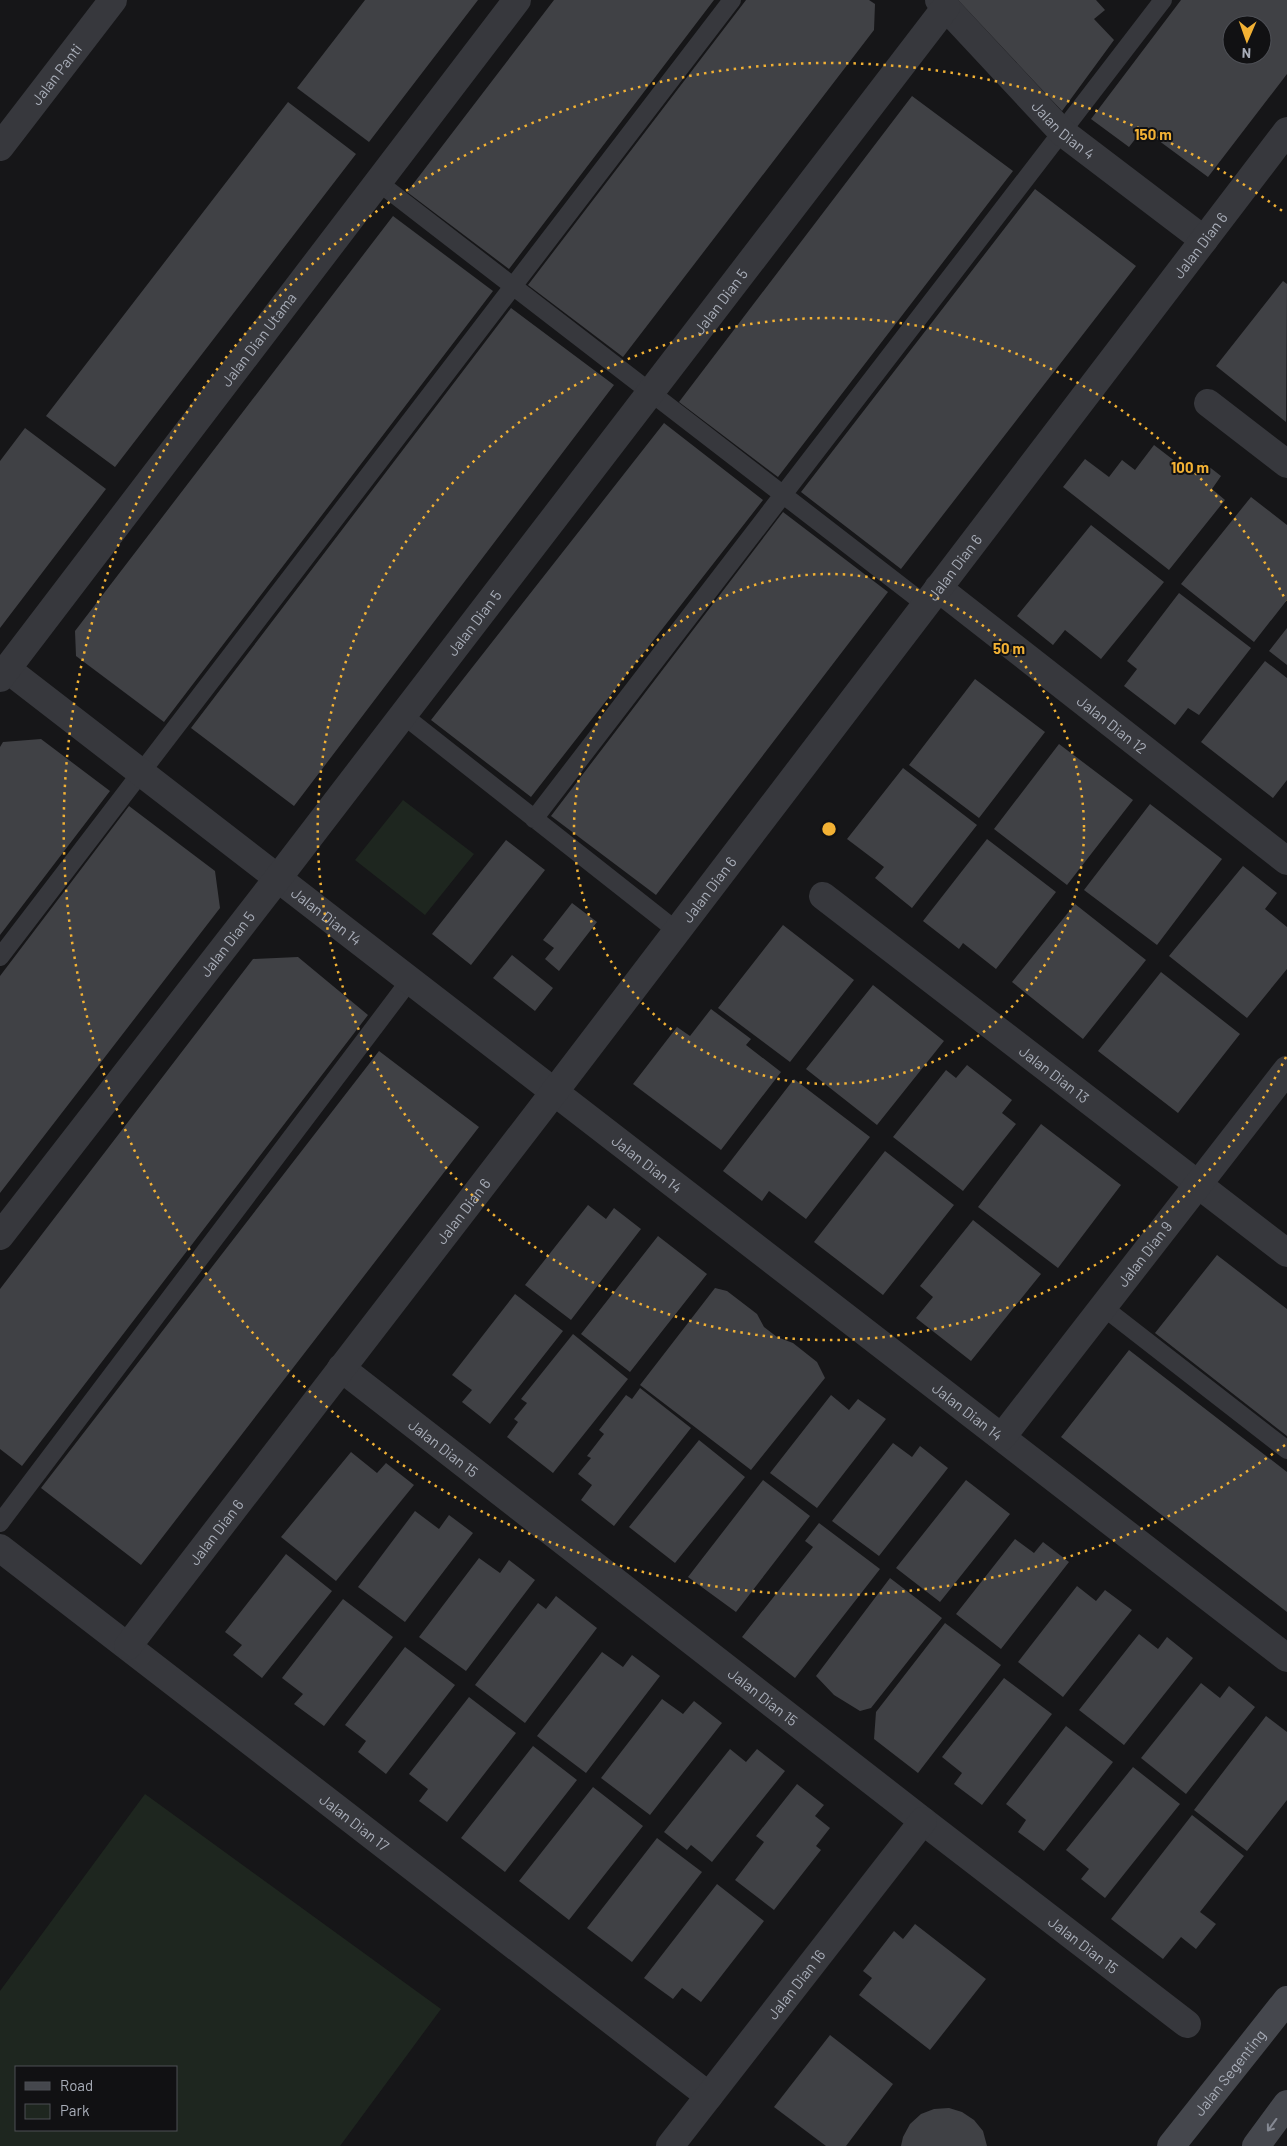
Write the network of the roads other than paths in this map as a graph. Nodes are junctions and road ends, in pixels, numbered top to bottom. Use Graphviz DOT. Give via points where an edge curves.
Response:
graph roads {
  1 [pos="517,0"];
  2 [pos="732,0"];
  3 [pos="1163,0"];
  4 [pos="106,3"];
  5 [pos="943,4"];
  6 [pos="1287,131"];
  7 [pos="1062,132"];
  8 [pos="3,136"];
  9 [pos="378,182"];
  10 [pos="1204,240"];
  11 [pos="512,286"];
  12 [pos="651,392"];
  13 [pos="1208,403"];
  14 [pos="1287,464"];
  15 [pos="783,495"];
  16 [pos="932,597"];
  17 [pos="3,673"];
  18 [pos="403,715"];
  19 [pos="142,772"];
  20 [pos="534,819"];
  21 [pos="1287,861"];
  22 [pos="278,878"];
  23 [pos="824,896"];
  24 [pos="677,931"];
  25 [pos="0,957"];
  26 [pos="410,980"];
  27 [pos="1287,1070"];
  28 [pos="554,1091"];
  29 [pos="1198,1184"];
  30 [pos="0,1236"];
  31 [pos="1287,1253"];
  32 [pos="1103,1307"];
  33 [pos="341,1368"];
  34 [pos="1002,1438"];
  35 [pos="1287,1450"];
  36 [pos="0,1523"];
  37 [pos="0,1548"];
  38 [pos="128,1646"];
  39 [pos="1287,1658"];
  40 [pos="922,1821"];
  41 [pos="1287,2000"];
  42 [pos="1187,2024"];
  43 [pos="709,2096"];
  44 [pos="1287,2104"];
  45 [pos="670,2146"];
  46 [pos="1172,2146"];
  47 [pos="1256,2146"];
  1 -- 9 [label="street, Jalan Dian Utama"];
  2 -- 11 [label="lane"];
  3 -- 7 [label="lane"];
  4 -- 8 [label="street, Jalan Panti"];
  5 -- 7 [label="street, Jalan Dian 4"];
  5 -- 12 [label="street, Jalan Dian 5"];
  6 -- 10 [label="street, Jalan Dian 6"];
  7 -- 10 [label="street, Jalan Dian 4"];
  7 -- 15 [label="lane"];
  9 -- 11 [label="lane"];
  9 -- 17 [label="street, Jalan Dian Utama"];
  10 -- 16 [label="street, Jalan Dian 6"];
  11 -- 12 [label="lane"];
  11 -- 19 [label="lane"];
  12 -- 15 [label="lane"];
  12 -- 18 [label="street, Jalan Dian 5"];
  13 -- 14 [label="street"];
  15 -- 16 [label="lane"];
  15 -- 20 [label="lane"];
  16 -- 21 [label="street, Jalan Dian 12"];
  16 -- 24 [label="street, Jalan Dian 6"];
  17 -- 19 [label="street, Jalan Dian 14"];
  18 -- 20 [label="lane"];
  18 -- 22 [label="street, Jalan Dian 5"];
  19 -- 22 [label="street, Jalan Dian 14"];
  19 -- 25 [label="lane"];
  20 -- 24 [label="lane"];
  22 -- 26 [label="street, Jalan Dian 14"];
  22 -- 30 [label="street, Jalan Dian 5"];
  23 -- 29 [label="street, Jalan Dian 13"];
  24 -- 28 [label="street, Jalan Dian 6"];
  26 -- 28 [label="street, Jalan Dian 14"];
  26 -- 36 [label="lane"];
  27 -- 29 [label="street, Jalan Dian 9"];
  28 -- 33 [label="street, Jalan Dian 6"];
  28 -- 34 [label="street, Jalan Dian 14"];
  29 -- 31 [label="street, Jalan Dian 13"];
  29 -- 32 [label="street, Jalan Dian 9"];
  32 -- 34 [label="street, Jalan Dian 9"];
  32 -- 35 [label="lane"];
  33 -- 38 [label="street, Jalan Dian 6"];
  33 -- 40 [label="street, Jalan Dian 15"];
  34 -- 39 [label="street, Jalan Dian 14"];
  37 -- 38 [label="street, Jalan Dian 17"];
  38 -- 43 [label="street, Jalan Dian 17"];
  40 -- 42 [label="street, Jalan Dian 15"];
  40 -- 43 [label="street, Jalan Dian 16"];
  41 -- 46 [label="street, Jalan Segenting"];
  43 -- 45 [label="street, Jalan Dian 16"];
  44 -- 47 [label="street, one-way"];
}
